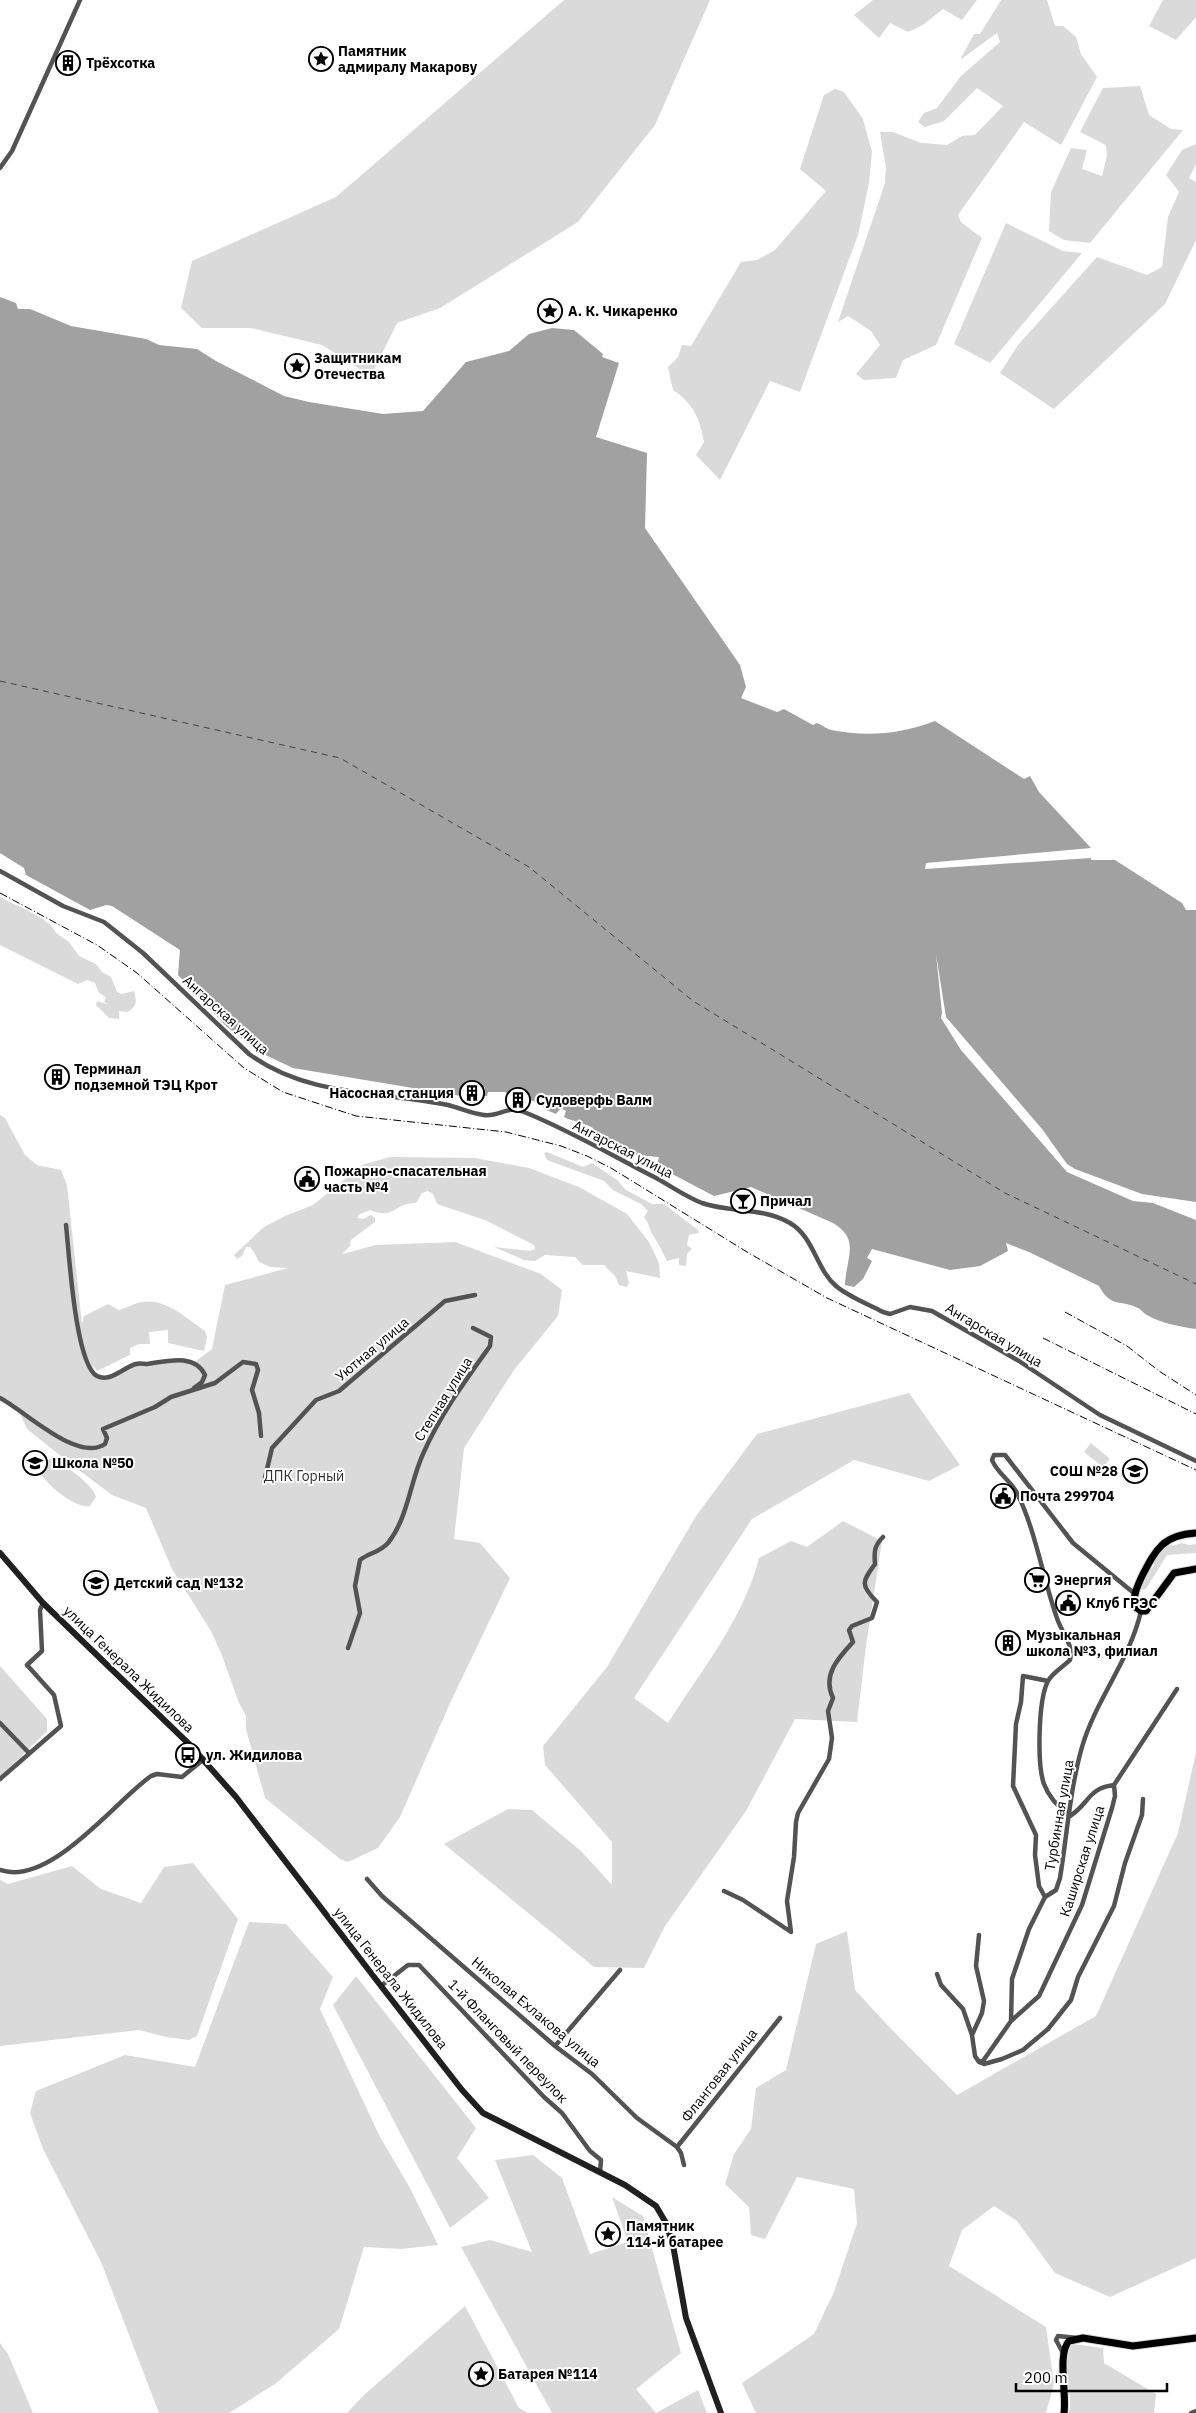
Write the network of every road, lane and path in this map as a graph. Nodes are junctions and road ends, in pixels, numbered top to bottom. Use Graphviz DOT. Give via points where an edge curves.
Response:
graph roads {
  1 [pos="80,0"];
  2 [pos="0,168"];
  3 [pos="0,871"];
  4 [pos="66,1225"];
  5 [pos="475,1295"];
  6 [pos="473,1328"];
  7 [pos="191,1391"];
  8 [pos="0,1398"];
  9 [pos="261,1436"];
  10 [pos="1196,1461"];
  11 [pos="264,1482"];
  12 [pos="1196,1533"];
  13 [pos="883,1537"];
  14 [pos="0,1553"];
  15 [pos="1196,1569"];
  16 [pos="1135,1594"];
  17 [pos="43,1603"];
  18 [pos="1141,1611"];
  19 [pos="348,1648"];
  20 [pos="1048,1681"];
  21 [pos="1177,1689"];
  22 [pos="0,1723"];
  23 [pos="29,1754"];
  24 [pos="204,1760"];
  25 [pos="0,1779"];
  26 [pos="1114,1785"];
  27 [pos="1143,1799"];
  28 [pos="1070,1816"];
  29 [pos="0,1870"];
  30 [pos="367,1879"];
  31 [pos="724,1890"];
  32 [pos="1045,1897"];
  33 [pos="979,1936"];
  34 [pos="620,1970"];
  35 [pos="937,1974"];
  36 [pos="381,1986"];
  37 [pos="780,2018"];
  38 [pos="1011,2021"];
  39 [pos="972,2035"];
  40 [pos="555,2046"];
  41 [pos="981,2061"];
  42 [pos="677,2147"];
  43 [pos="684,2165"];
  44 [pos="600,2172"];
  45 [pos="1078,2338"];
  46 [pos="1196,2338"];
  47 [pos="1063,2353"];
  48 [pos="1196,2411"];
  49 [pos="721,2413"];
  50 [pos="1064,2413"];
  51 [pos="1191,2413"];
  1 -- 2 [label="street" via="12,151"];
  3 -- 10 [label="street, Ангарская улица" via="63,906 104,922 144,953 249,1054 283,1075 326,1088 448,1105 483,1115 492,1116 510,1109 521,1111 582,1139 701,1203 775,1215 792,1224 807,1238 822,1268 836,1286 882,1312 890,1314 910,1307 932,1311 1019,1361 1100,1414"];
  4 -- 7 [label="street" via="78,1325 84,1356 92,1371 102,1377 136,1364 175,1360 194,1362 201,1366 205,1375"];
  5 -- 11 [label="street, Уютная улица" via="445,1301 338,1391 316,1400 272,1448"];
  6 -- 19 [label="street, Степная улица" via="491,1337 490,1346 445,1412 424,1451 394,1534 379,1552 360,1560 355,1586 360,1613"];
  7 -- 8 [label="street" via="103,1429 107,1438 101,1447 67,1442"];
  7 -- 9 [label="street" via="215,1383 242,1362 256,1364 258,1370 252,1396 259,1413"];
  12 -- 16 [label="main road" via="1176,1537 1160,1546 1151,1557"];
  13 -- 31 [label="street" via="876,1543 875,1564 865,1574 864,1580 877,1607 872,1618 849,1630 853,1642 832,1671 828,1686 833,1698 828,1711 832,1738 829,1760 798,1813 787,1901 791,1932"];
  14 -- 17 [label="main road, улица Генерала Жидилова"];
  15 -- 18 [label="main road" via="1174,1573 1151,1606"];
  16 -- 18 [label="main road" via="1134,1606"];
  16 -- 20 [label="street" via="1073,1543 1005,1455 994,1454 994,1466 1016,1491 1023,1508 1051,1602 1071,1647 1070,1660"];
  17 -- 23 [label="street" via="40,1610 42,1651 27,1665 54,1695 60,1726"];
  17 -- 24 [label="main road, улица Генерала Жидилова"];
  18 -- 28 [label="street, Турбинная улица" via="1131,1643 1082,1747"];
  20 -- 28 [label="street" via="1042,1706 1040,1771 1049,1796"];
  20 -- 32 [label="street" via="1023,1676 1013,1771 1013,1786 1036,1835 1039,1886"];
  21 -- 26 [label="street, Каширская улица"];
  22 -- 23 [label="street"];
  23 -- 25 [label="street"];
  24 -- 29 [label="street" via="182,1777 151,1776 45,1865 21,1872"];
  24 -- 36 [label="main road, улица Генерала Жидилова"];
  26 -- 28 [label="street" via="1099,1786 1087,1797 1082,1808"];
  26 -- 38 [label="street, Каширская улица" via="1112,1808 1082,1905 1039,1996"];
  27 -- 41 [label="street" via="1142,1816 1117,1897 1078,1977 1071,2000 1048,2028 1023,2050 984,2064"];
  28 -- 32 [label="street, Турбинная улица" via="1058,1884 1052,1895"];
  30 -- 40 [label="street, Николая Ехлакова улица" via="382,1896"];
  32 -- 38 [label="street, Турбинная улица" via="1029,1929 1012,1978"];
  33 -- 39 [label="street" via="976,1966 984,2001"];
  34 -- 40 [label="street"];
  35 -- 39 [label="street" via="941,1985 963,2009"];
  36 -- 44 [label="main road, улица Генерала Жидилова" via="483,2113"];
  36 -- 44 [label="street, 1-й Фланговый переулок" via="408,1965 419,1965 562,2113 590,2151 601,2160"];
  37 -- 42 [label="street, Фланговая улица"];
  38 -- 41 [label="street, Каширская улица"];
  39 -- 41 [label="street" via="975,2056"];
  40 -- 42 [label="street, Николая Ехлакова улица" via="592,2074 637,2118"];
  42 -- 43 [label="street"];
  44 -- 49 [label="main road, улица Генерала Жидилова" via="656,2206 666,2223 673,2244 686,2318"];
  45 -- 46 [label="main road" via="1133,2346"];
  45 -- 47 [label="main road" via="1069,2341"];
  45 -- 47 [label="street" via="1058,2336 1056,2340"];
  47 -- 50 [label="main road"];
  48 -- 51 [label="street"];
}
